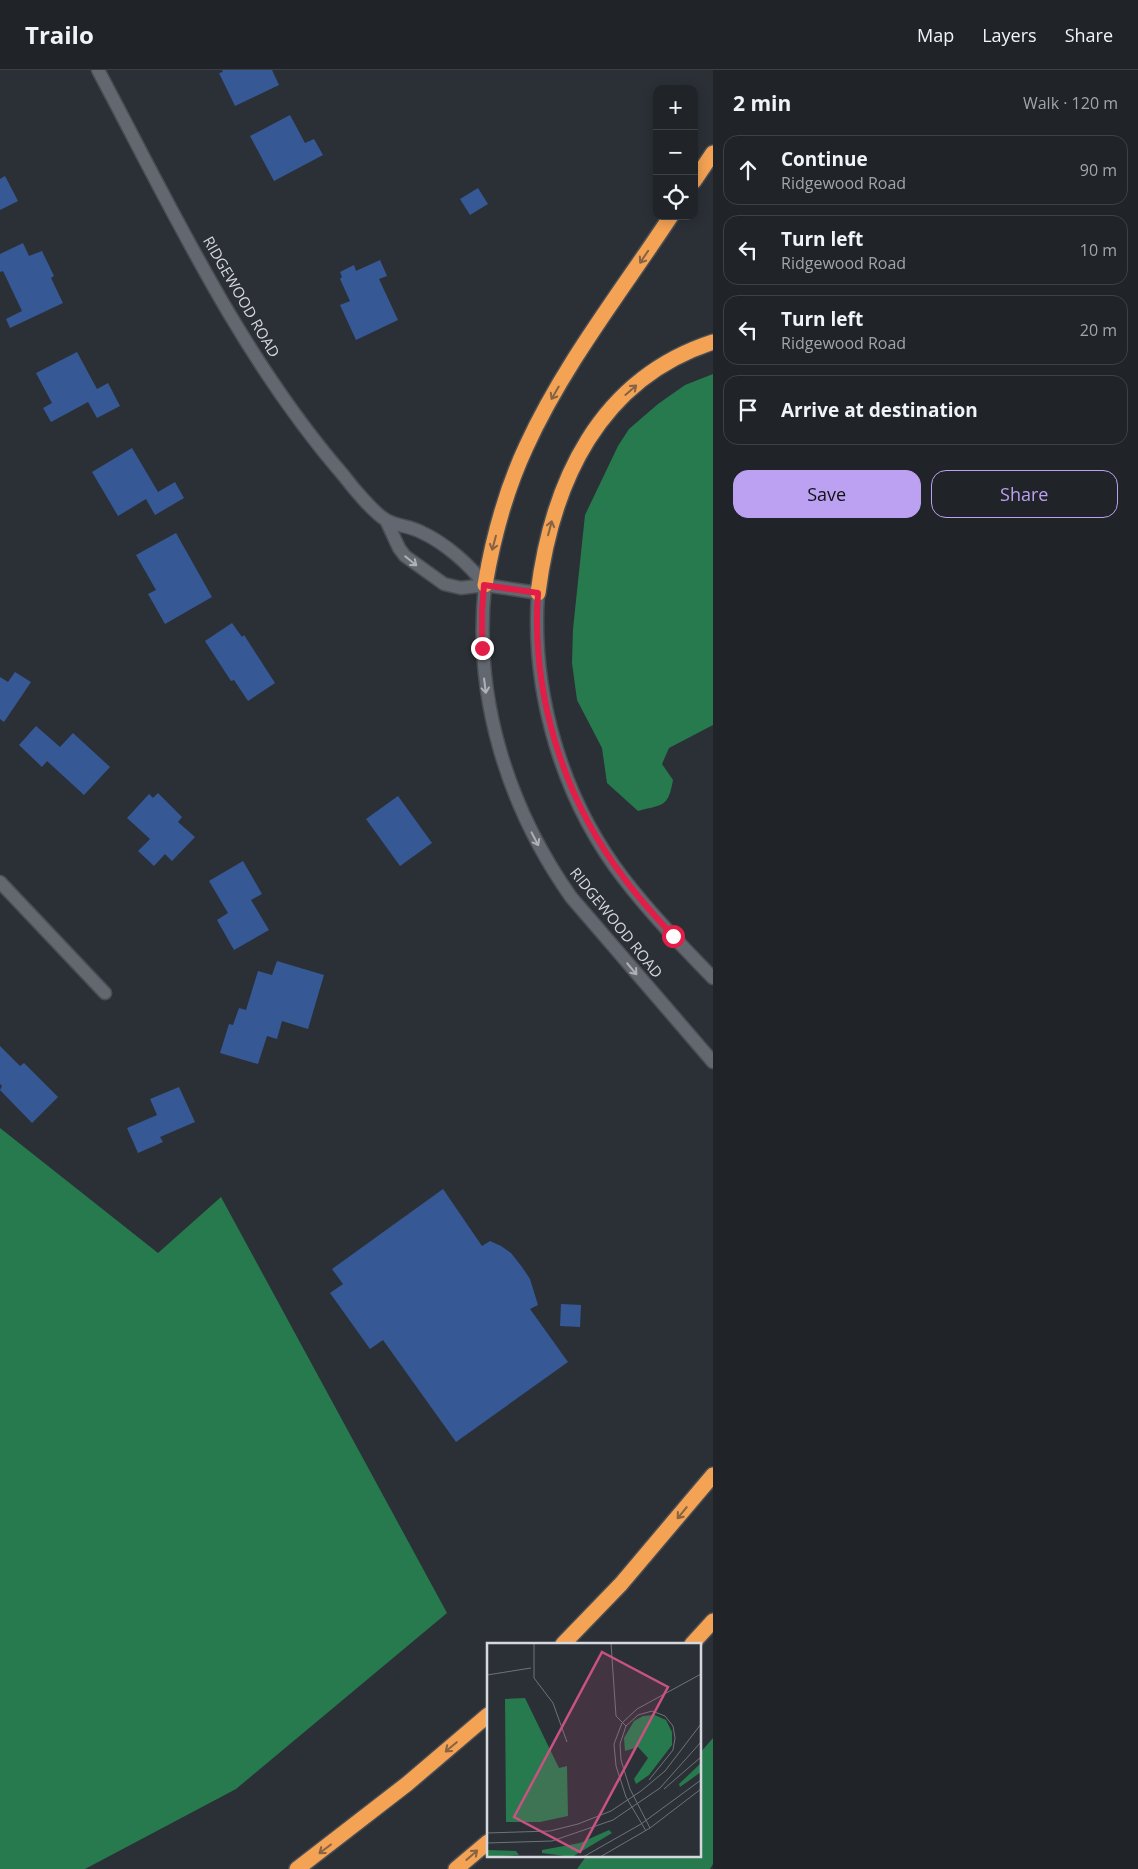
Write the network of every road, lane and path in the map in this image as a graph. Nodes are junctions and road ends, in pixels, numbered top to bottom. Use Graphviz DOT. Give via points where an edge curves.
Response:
graph roads {
  1 [pos="98,70"];
  2 [pos="713,153"];
  3 [pos="698,175"];
  4 [pos="668,220"];
  5 [pos="713,342"];
  6 [pos="386,520"];
  7 [pos="484,585"];
  8 [pos="538,593"];
  9 [pos="0,882"];
  10 [pos="713,978"];
  11 [pos="105,993"];
  12 [pos="713,1062"];
  13 [pos="713,1475"];
  14 [pos="713,1621"];
  15 [pos="565,1643"];
  16 [pos="693,1643"];
  17 [pos="487,1716"];
  18 [pos="487,1843"];
  19 [pos="297,1869"];
  20 [pos="456,1869"];
  1 -- 6 [label="main road, RIDGEWOOD ROAD" via="208,275 254,353 311,436 343,476"];
  2 -- 3 [label="highway"];
  4 -- 7 [label="highway, one-way" via="584,345 539,421 509,492"];
  8 -- 5 [label="highway, one-way" via="553,517 569,472 584,443 629,390 673,359"];
  6 -- 7 [label="main road, RIDGEWOOD ROAD" via="422,532 462,559"];
  6 -- 7 [label="main road, RIDGEWOOD ROAD, one-way" via="405,556 444,584 460,588"];
  7 -- 8 [label="main road, RIDGEWOOD ROAD"];
  7 -- 12 [label="main road, RIDGEWOOD ROAD, one-way" via="482,648 487,700 501,755 531,831 571,897"];
  8 -- 10 [label="main road" via="536,631 540,671 558,751 577,800 623,878"];
  9 -- 11 [label="main road"];
  13 -- 15 [label="highway, one-way" via="621,1584"];
  14 -- 16 [label="highway"];
  17 -- 19 [label="highway, one-way" via="407,1784"];
  20 -- 18 [label="highway, one-way"];
}
